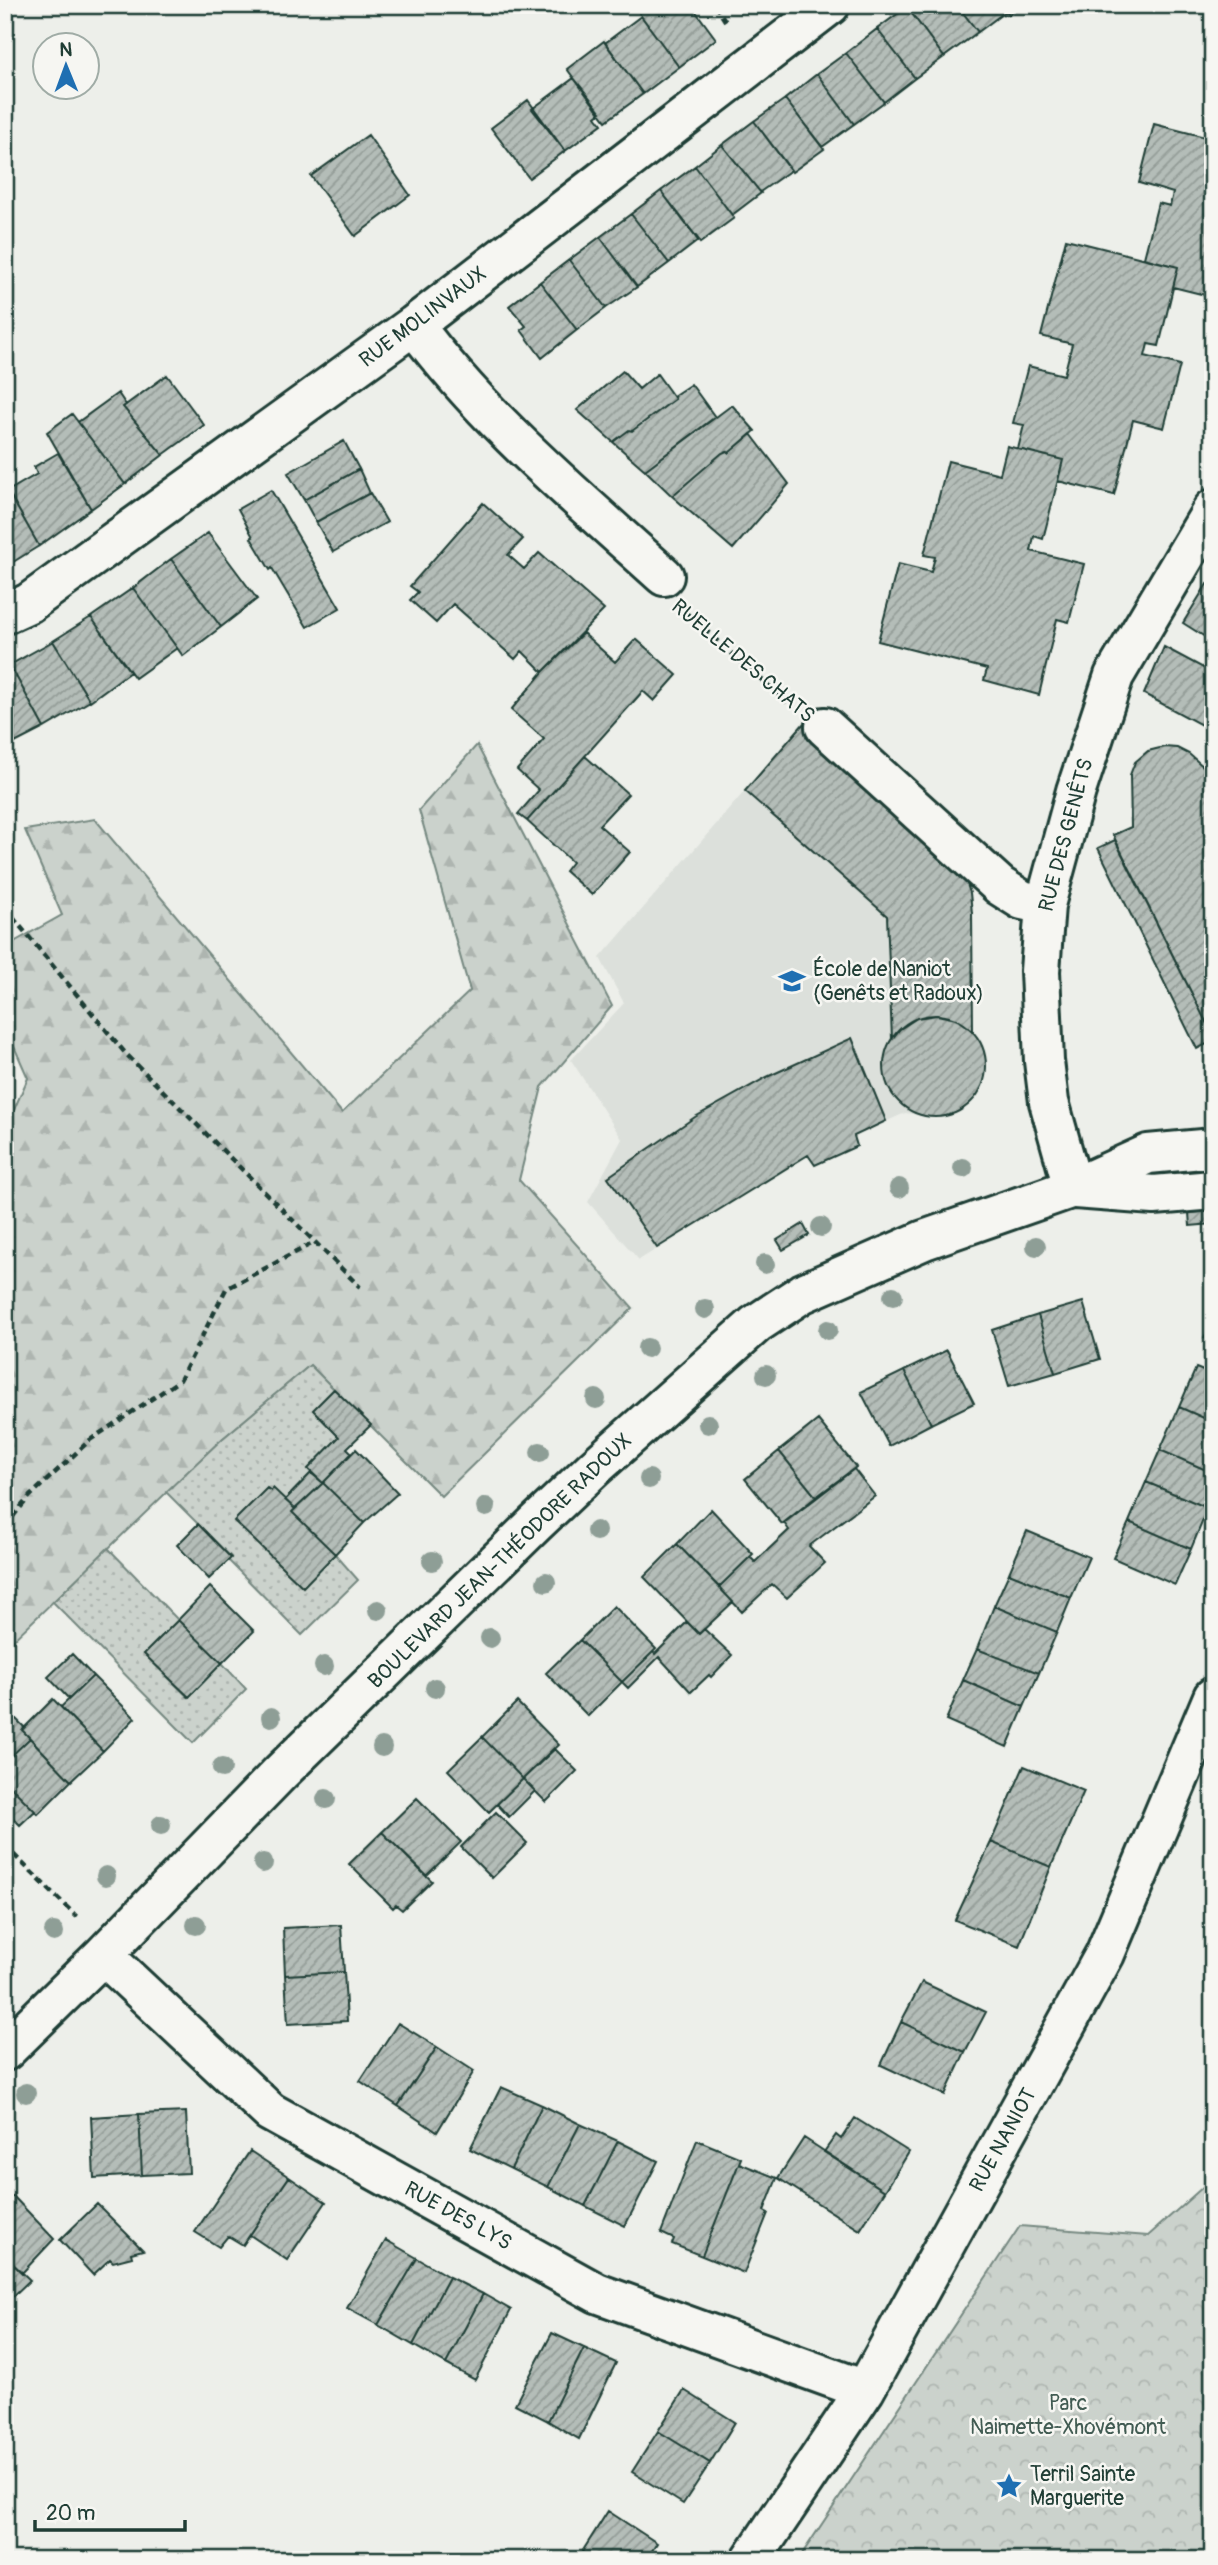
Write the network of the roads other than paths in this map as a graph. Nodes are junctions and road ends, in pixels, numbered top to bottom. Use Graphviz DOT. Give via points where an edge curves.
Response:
graph roads {
  1 [pos="830,5"];
  2 [pos="414,325"];
  3 [pos="1213,509"];
  4 [pos="664,576"];
  5 [pos="5,614"];
  6 [pos="825,727"];
  7 [pos="1045,905"];
  8 [pos="1213,1148"];
  9 [pos="1073,1188"];
  10 [pos="1213,1191"];
  11 [pos="1213,1698"];
  12 [pos="106,1952"];
  13 [pos="5,2050"];
  14 [pos="865,2390"];
  15 [pos="751,2560"];
  1 -- 2 [label="street, RUE MOLINVAUX"];
  2 -- 4 [label="street, RUELLE DES CHATS" via="444,366 509,433"];
  2 -- 5 [label="street, RUE MOLINVAUX" via="29,603"];
  3 -- 7 [label="street, RUE DES GENÊTS" via="1114,677"];
  6 -- 7 [label="street, RUELLE DES CHATS" via="1000,886 1022,900"];
  7 -- 9 [label="street, RUE DES GENÊTS" via="1040,971 1044,1061 1049,1102"];
  8 -- 9 [label="street, BOULEVARD JEAN-THÉODORE RADOUX" via="1148,1154"];
  9 -- 10 [label="street, BOULEVARD JEAN-THÉODORE RADOUX" via="1154,1195"];
  9 -- 12 [label="street, BOULEVARD JEAN-THÉODORE RADOUX" via="924,1240 803,1293 756,1324 535,1524 280,1773"];
  11 -- 14 [label="street, RUE NANIOT" via="1105,1954"];
  12 -- 13 [label="street, BOULEVARD JEAN-THÉODORE RADOUX"];
  12 -- 14 [label="street, RUE DES LYS" via="270,2112 597,2293"];
  14 -- 15 [label="street, RUE NANIOT"];
}
